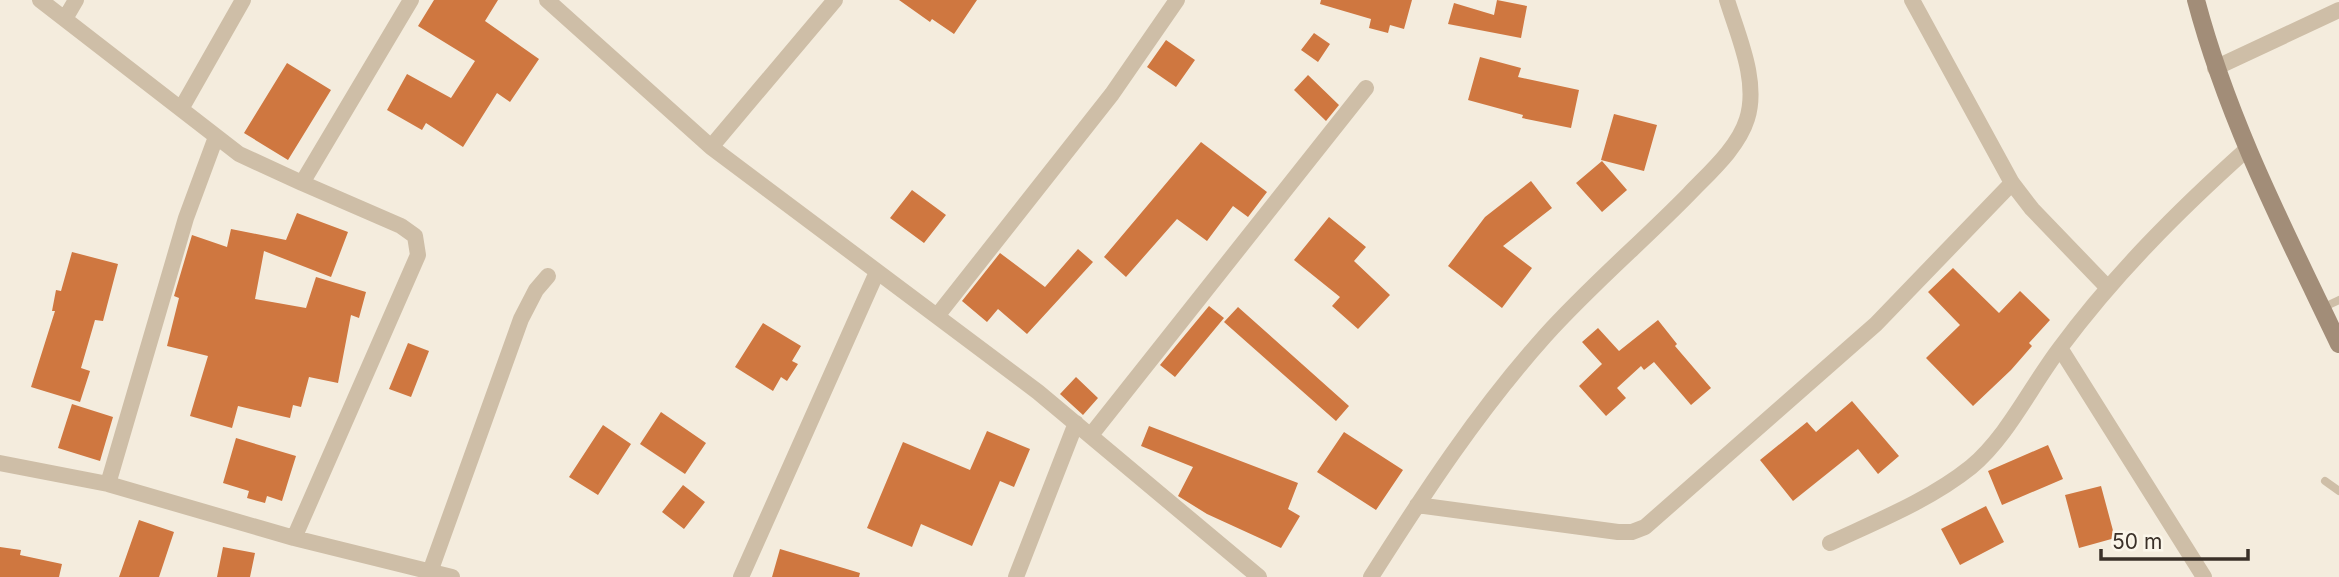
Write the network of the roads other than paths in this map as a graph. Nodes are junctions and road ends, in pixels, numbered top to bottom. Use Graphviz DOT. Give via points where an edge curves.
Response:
graph roads {
  1 [pos="40,0"];
  2 [pos="76,0"];
  3 [pos="243,0"];
  4 [pos="411,0"];
  5 [pos="547,0"];
  6 [pos="835,0"];
  7 [pos="1177,0"];
  8 [pos="1727,0"];
  9 [pos="1912,0"];
  10 [pos="2196,0"];
  11 [pos="566,6"];
  12 [pos="2339,10"];
  13 [pos="66,17"];
  14 [pos="2214,68"];
  15 [pos="1366,88"];
  16 [pos="181,109"];
  17 [pos="216,137"];
  18 [pos="711,147"];
  19 [pos="2246,150"];
  20 [pos="302,183"];
  21 [pos="2012,183"];
  22 [pos="877,272"];
  23 [pos="548,276"];
  24 [pos="2108,288"];
  25 [pos="2339,300"];
  26 [pos="2322,308"];
  27 [pos="937,316"];
  28 [pos="2339,344"];
  29 [pos="2060,348"];
  30 [pos="1076,424"];
  31 [pos="1091,435"];
  32 [pos="0,463"];
  33 [pos="2325,481"];
  34 [pos="108,484"];
  35 [pos="2339,491"];
  36 [pos="1417,505"];
  37 [pos="294,538"];
  38 [pos="1830,543"];
  39 [pos="430,572"];
  40 [pos="452,577"];
  41 [pos="741,577"];
  42 [pos="1016,577"];
  43 [pos="1259,577"];
  44 [pos="1371,577"];
  45 [pos="2204,577"];
  1 -- 13 [label="street"];
  2 -- 13 [label="street"];
  3 -- 16 [label="street"];
  4 -- 20 [label="street"];
  5 -- 11 [label="street"];
  6 -- 18 [label="street"];
  7 -- 27 [label="street" via="1112,94"];
  8 -- 36 [label="street" via="1746,61 1749,89 1747,118 1732,145 1672,212 1547,333 1489,399"];
  9 -- 21 [label="street"];
  10 -- 14 [label="street"];
  11 -- 18 [label="street"];
  12 -- 14 [label="street"];
  13 -- 16 [label="street"];
  14 -- 19 [label="street"];
  15 -- 31 [label="street"];
  16 -- 17 [label="street"];
  17 -- 20 [label="street" via="239,154"];
  17 -- 34 [label="street" via="186,219"];
  18 -- 22 [label="street"];
  19 -- 24 [label="street" via="2141,249"];
  19 -- 26 [label="street"];
  20 -- 37 [label="street" via="401,226 415,236 418,254"];
  21 -- 24 [label="street"];
  21 -- 36 [label="street" via="1876,324 1645,527 1618,532"];
  22 -- 27 [label="street"];
  22 -- 41 [label="street"];
  23 -- 39 [label="street" via="521,319"];
  24 -- 29 [label="street"];
  25 -- 26 [label="lane"];
  26 -- 28 [label="street"];
  27 -- 30 [label="street"];
  29 -- 38 [label="street" via="1993,445 1972,466 1940,488"];
  29 -- 45 [label="street"];
  30 -- 31 [label="street"];
  30 -- 42 [label="street"];
  31 -- 43 [label="street"];
  32 -- 34 [label="street"];
  33 -- 35 [label="lane"];
  34 -- 37 [label="street"];
  36 -- 44 [label="street"];
  37 -- 39 [label="street"];
  39 -- 40 [label="street"];
}
